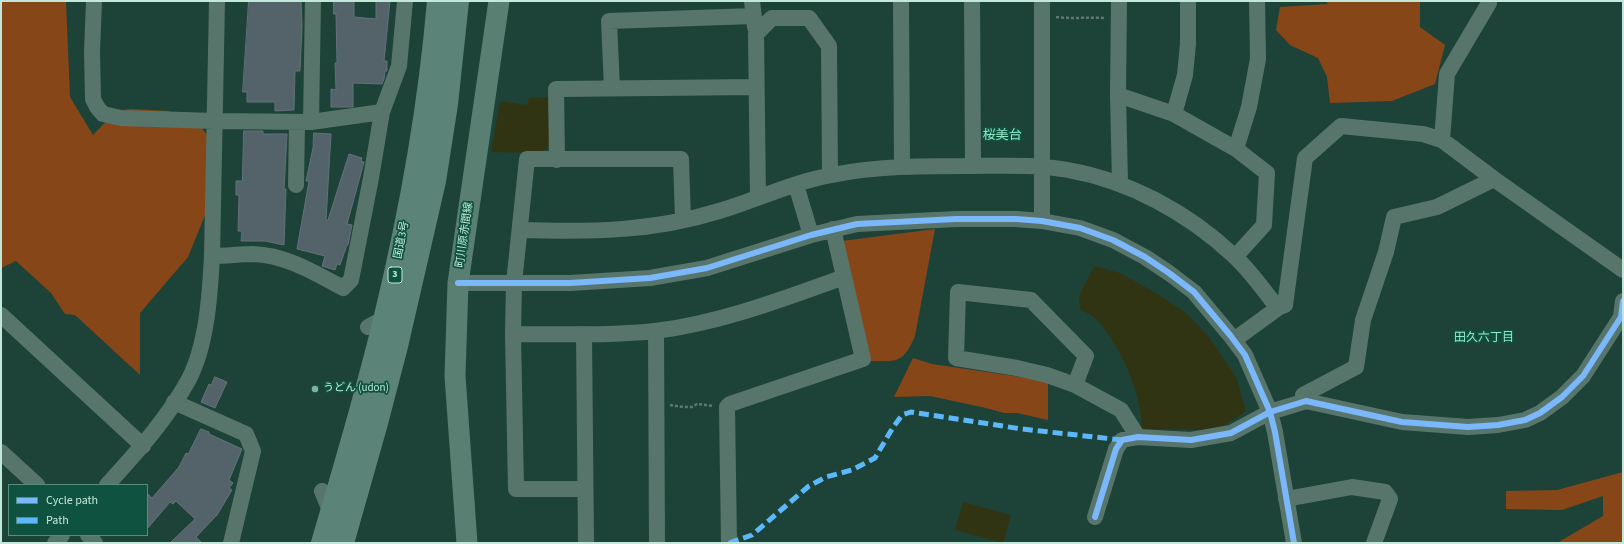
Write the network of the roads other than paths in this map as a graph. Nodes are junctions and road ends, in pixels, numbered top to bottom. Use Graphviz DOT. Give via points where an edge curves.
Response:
graph roads {
  1 [pos="94,1"];
  2 [pos="217,1"];
  3 [pos="313,1"];
  4 [pos="405,1"];
  5 [pos="438,1"];
  6 [pos="499,1"];
  7 [pos="901,1"];
  8 [pos="972,1"];
  9 [pos="1119,1"];
  10 [pos="1188,1"];
  11 [pos="1258,1"];
  12 [pos="1489,3"];
  13 [pos="458,7"];
  14 [pos="753,9"];
  15 [pos="1042,9"];
  16 [pos="756,34"];
  17 [pos="756,87"];
  18 [pos="612,88"];
  19 [pos="1118,95"];
  20 [pos="382,112"];
  21 [pos="1174,114"];
  22 [pos="214,121"];
  23 [pos="304,122"];
  24 [pos="1442,140"];
  25 [pos="1236,149"];
  26 [pos="556,160"];
  27 [pos="902,166"];
  28 [pos="973,166"];
  29 [pos="1043,167"];
  30 [pos="830,175"];
  31 [pos="1494,179"];
  32 [pos="1120,183"];
  33 [pos="296,185"];
  34 [pos="796,185"];
  35 [pos="758,197"];
  36 [pos="683,220"];
  37 [pos="1042,221"];
  38 [pos="520,230"];
  39 [pos="833,230"];
  40 [pos="811,235"];
  41 [pos="212,256"];
  42 [pos="1235,257"];
  43 [pos="1623,270"];
  44 [pos="844,278"];
  45 [pos="458,283"];
  46 [pos="514,283"];
  47 [pos="1623,301"];
  48 [pos="1278,308"];
  49 [pos="1,315"];
  50 [pos="656,330"];
  51 [pos="513,334"];
  52 [pos="584,334"];
  53 [pos="1234,340"];
  54 [pos="1075,385"];
  55 [pos="1306,401"];
  56 [pos="174,402"];
  57 [pos="1270,412"];
  58 [pos="1138,437"];
  59 [pos="143,446"];
  60 [pos="1,452"];
  61 [pos="36,484"];
  62 [pos="108,484"];
  63 [pos="586,489"];
  64 [pos="322,491"];
  65 [pos="1286,499"];
  66 [pos="331,513"];
  67 [pos="1095,517"];
  68 [pos="231,543"];
  69 [pos="322,543"];
  70 [pos="343,543"];
  71 [pos="467,543"];
  72 [pos="586,543"];
  73 [pos="657,543"];
  74 [pos="729,543"];
  75 [pos="1294,543"];
  76 [pos="1374,543"];
  1 -- 22 [label="street" via="93,99 102,114 121,118"];
  2 -- 22 [label="street"];
  3 -- 23 [label="street"];
  4 -- 20 [label="street" via="399,66"];
  5 -- 66 [label="highway, 国道3号 / 3" via="415,176 376,322"];
  6 -- 45 [label="main road, 町川原赤間線"];
  7 -- 27 [label="street"];
  8 -- 28 [label="street"];
  9 -- 19 [label="street"];
  10 -- 21 [label="street" via="1186,67"];
  11 -- 25 [label="street" via="1258,59 1250,107"];
  12 -- 24 [label="street" via="1447,74"];
  13 -- 70 [label="highway, 国道3号 / 3" via="434,188 397,346"];
  14 -- 16 [label="street"];
  14 -- 18 [label="street" via="609,21"];
  15 -- 29 [label="street"];
  16 -- 17 [label="street"];
  16 -- 30 [label="street" via="772,18 808,18 829,46"];
  17 -- 18 [label="street"];
  17 -- 35 [label="street"];
  18 -- 26 [label="street" via="556,89"];
  19 -- 21 [label="street"];
  19 -- 32 [label="street"];
  20 -- 23 [label="street"];
  20 -- 41 [label="street" via="351,280 343,288 298,265 273,257 254,254"];
  21 -- 25 [label="street"];
  22 -- 23 [label="street"];
  22 -- 41 [label="street"];
  23 -- 33 [label="street"];
  24 -- 31 [label="street"];
  24 -- 48 [label="street" via="1423,134 1341,126 1305,158 1285,305"];
  25 -- 42 [label="street" via="1267,172 1264,225"];
  26 -- 36 [label="street" via="681,159"];
  26 -- 38 [label="street" via="527,160"];
  27 -- 28 [label="street"];
  27 -- 30 [label="street"];
  28 -- 29 [label="street"];
  29 -- 32 [label="street" via="1069,170"];
  29 -- 37 [label="street"];
  30 -- 34 [label="street"];
  31 -- 43 [label="street"];
  31 -- 55 [label="street" via="1437,207 1394,217 1386,252 1363,320 1356,367 1303,395"];
  32 -- 42 [label="street" via="1176,211"];
  34 -- 35 [label="street"];
  34 -- 40 [label="street"];
  35 -- 36 [label="street"];
  36 -- 38 [label="street" via="638,229 591,232"];
  37 -- 39 [label="street" via="948,219 857,224"];
  37 -- 53 [label="street" via="1080,228 1113,240 1145,257 1194,292"];
  38 -- 46 [label="street"];
  39 -- 40 [label="street"];
  39 -- 44 [label="street"];
  40 -- 46 [label="street" via="756,254 681,274 613,281"];
  41 -- 56 [label="street" via="208,310 198,355 189,378"];
  42 -- 48 [label="street"];
  44 -- 50 [label="street" via="712,320"];
  44 -- 74 [label="street" via="863,359 726,407"];
  45 -- 46 [label="street"];
  45 -- 71 [label="main road, 町川原赤間線" via="455,376"];
  46 -- 51 [label="street"];
  47 -- 55 [label="street" via="1621,317 1583,376 1562,397 1525,420 1468,427 1402,422"];
  48 -- 53 [label="street"];
  49 -- 59 [label="street"];
  50 -- 52 [label="street"];
  50 -- 73 [label="street"];
  51 -- 52 [label="street"];
  51 -- 63 [label="street" via="516,489"];
  52 -- 63 [label="street"];
  53 -- 57 [label="street" via="1245,355"];
  54 -- 54 [label="street" via="1086,356 1031,300 958,292 956,358 1047,375"];
  54 -- 58 [label="street" via="1121,410"];
  55 -- 57 [label="street"];
  56 -- 59 [label="street"];
  56 -- 68 [label="street" via="246,434 253,451"];
  57 -- 58 [label="street" via="1231,432 1204,438 1191,440"];
  57 -- 65 [label="street"];
  58 -- 67 [label="street" via="1122,440 1116,449"];
  59 -- 62 [label="street"];
  60 -- 61 [label="street"];
  63 -- 72 [label="street"];
  64 -- 66 [label="street"];
  65 -- 75 [label="street"];
  65 -- 76 [label="street" via="1352,487 1385,492 1390,499"];
  66 -- 69 [label="highway, 国道3号 / 3"];
}
